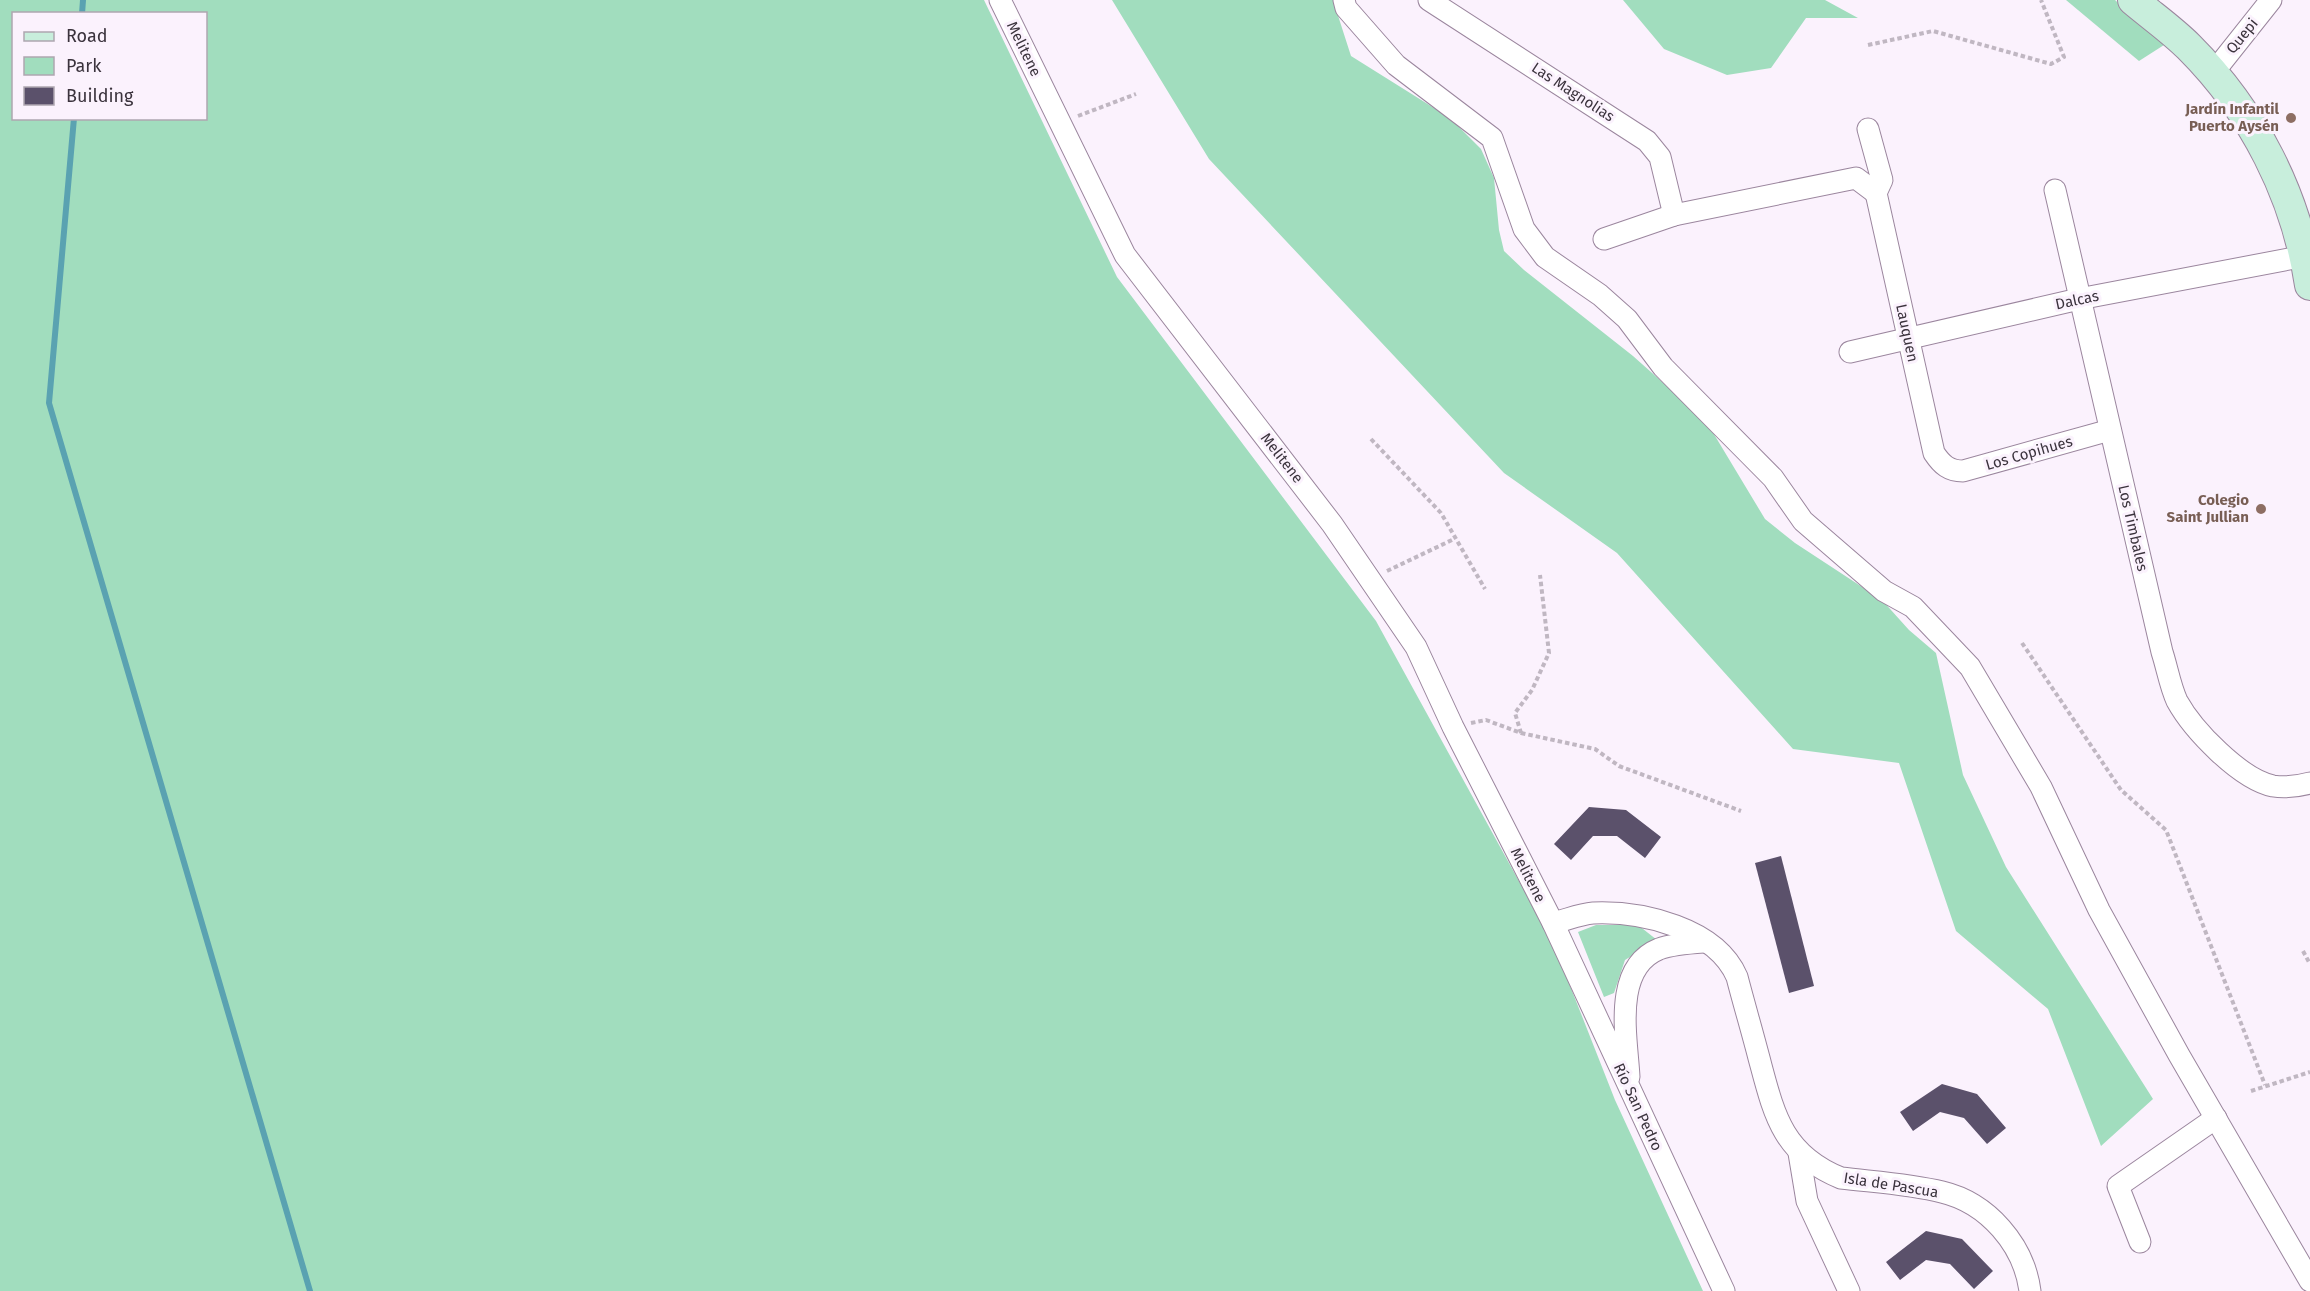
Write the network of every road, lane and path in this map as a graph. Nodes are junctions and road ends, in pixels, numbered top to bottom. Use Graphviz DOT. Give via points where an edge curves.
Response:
graph roads {
  1 [pos="1000,0"];
  2 [pos="1344,0"];
  3 [pos="1430,0"];
  4 [pos="2041,0"];
  5 [pos="2271,0"];
  6 [pos="2131,1"];
  7 [pos="1868,45"];
  8 [pos="2212,73"];
  9 [pos="1136,94"];
  10 [pos="1061,123"];
  11 [pos="1868,129"];
  12 [pos="2055,190"];
  13 [pos="1876,193"];
  14 [pos="1674,215"];
  15 [pos="1604,239"];
  16 [pos="2309,265"];
  17 [pos="2079,300"];
  18 [pos="1908,338"];
  19 [pos="1850,352"];
  20 [pos="2110,430"];
  21 [pos="1371,439"];
  22 [pos="1947,468"];
  23 [pos="1454,539"];
  24 [pos="1540,575"];
  25 [pos="1370,579"];
  26 [pos="1485,589"];
  27 [pos="2022,643"];
  28 [pos="1453,727"];
  29 [pos="1521,733"];
  30 [pos="2310,783"];
  31 [pos="1741,811"];
  32 [pos="1553,923"];
  33 [pos="1705,942"];
  34 [pos="2303,951"];
  35 [pos="2310,964"];
  36 [pos="2310,1072"];
  37 [pos="2265,1085"];
  38 [pos="1629,1087"];
  39 [pos="2251,1091"];
  40 [pos="2216,1118"];
  41 [pos="1799,1153"];
  42 [pos="2140,1242"];
  43 [pos="2310,1281"];
  44 [pos="1724,1291"];
  45 [pos="1849,1291"];
  46 [pos="2030,1291"];
  1 -- 10 [label="street, Melitene"];
  2 -- 40 [label="street" via="1346,8 1396,65 1492,138 1524,229 1545,257 1627,319 1663,367 1773,478 1803,521 1884,591 1913,607 1970,667 2041,787 2099,910"];
  3 -- 14 [label="street, Las Magnolias" via="1647,141 1660,157"];
  4 -- 7 [label="path" via="2064,57 2051,64 1933,31"];
  5 -- 8 [label="street, Quepi"];
  6 -- 8 [label="street" via="2189,47"];
  8 -- 16 [label="street" via="2268,155 2289,200"];
  9 -- 10 [label="path"];
  10 -- 25 [label="street, Melitene" via="1125,255"];
  11 -- 13 [label="street, Lauquen" via="1882,180"];
  12 -- 17 [label="street, Los Timbales"];
  13 -- 14 [label="street" via="1856,178"];
  13 -- 18 [label="street, Lauquen"];
  14 -- 15 [label="street"];
  16 -- 17 [label="street, Dalcas"];
  17 -- 18 [label="street, Dalcas"];
  17 -- 20 [label="street, Los Timbales"];
  18 -- 19 [label="street, Dalcas"];
  18 -- 22 [label="street, Lauquen" via="1934,453"];
  20 -- 22 [label="street, Los Copihues" via="1963,471"];
  20 -- 30 [label="street, Los Timbales" via="2177,700 2206,737 2248,776 2273,786"];
  21 -- 23 [label="path" via="1441,513"];
  23 -- 25 [label="path"];
  23 -- 26 [label="path"];
  24 -- 29 [label="path" via="1549,653 1532,690 1515,713"];
  25 -- 28 [label="street, Melitene" via="1416,646"];
  27 -- 37 [label="path" via="2121,790 2166,830"];
  28 -- 29 [label="path" via="1486,720"];
  28 -- 32 [label="street, Melitene"];
  29 -- 31 [label="path" via="1595,749 1619,766"];
  32 -- 33 [label="street, Isla de Pascua" via="1590,913 1625,913 1681,928"];
  32 -- 38 [label="street, Río San Pedro"];
  33 -- 38 [label="street" via="1658,950 1638,963 1629,980"];
  33 -- 41 [label="street, Isla de Pascua" via="1732,966 1776,1117"];
  34 -- 35 [label="path"];
  36 -- 37 [label="path"];
  37 -- 39 [label="path"];
  38 -- 44 [label="street, Río San Pedro"];
  40 -- 42 [label="street" via="2118,1186"];
  40 -- 43 [label="street"];
  41 -- 45 [label="street" via="1807,1201"];
  41 -- 46 [label="street, Isla de Pascua" via="1840,1178 1942,1192 1973,1205 2010,1240 2026,1270"];
}
